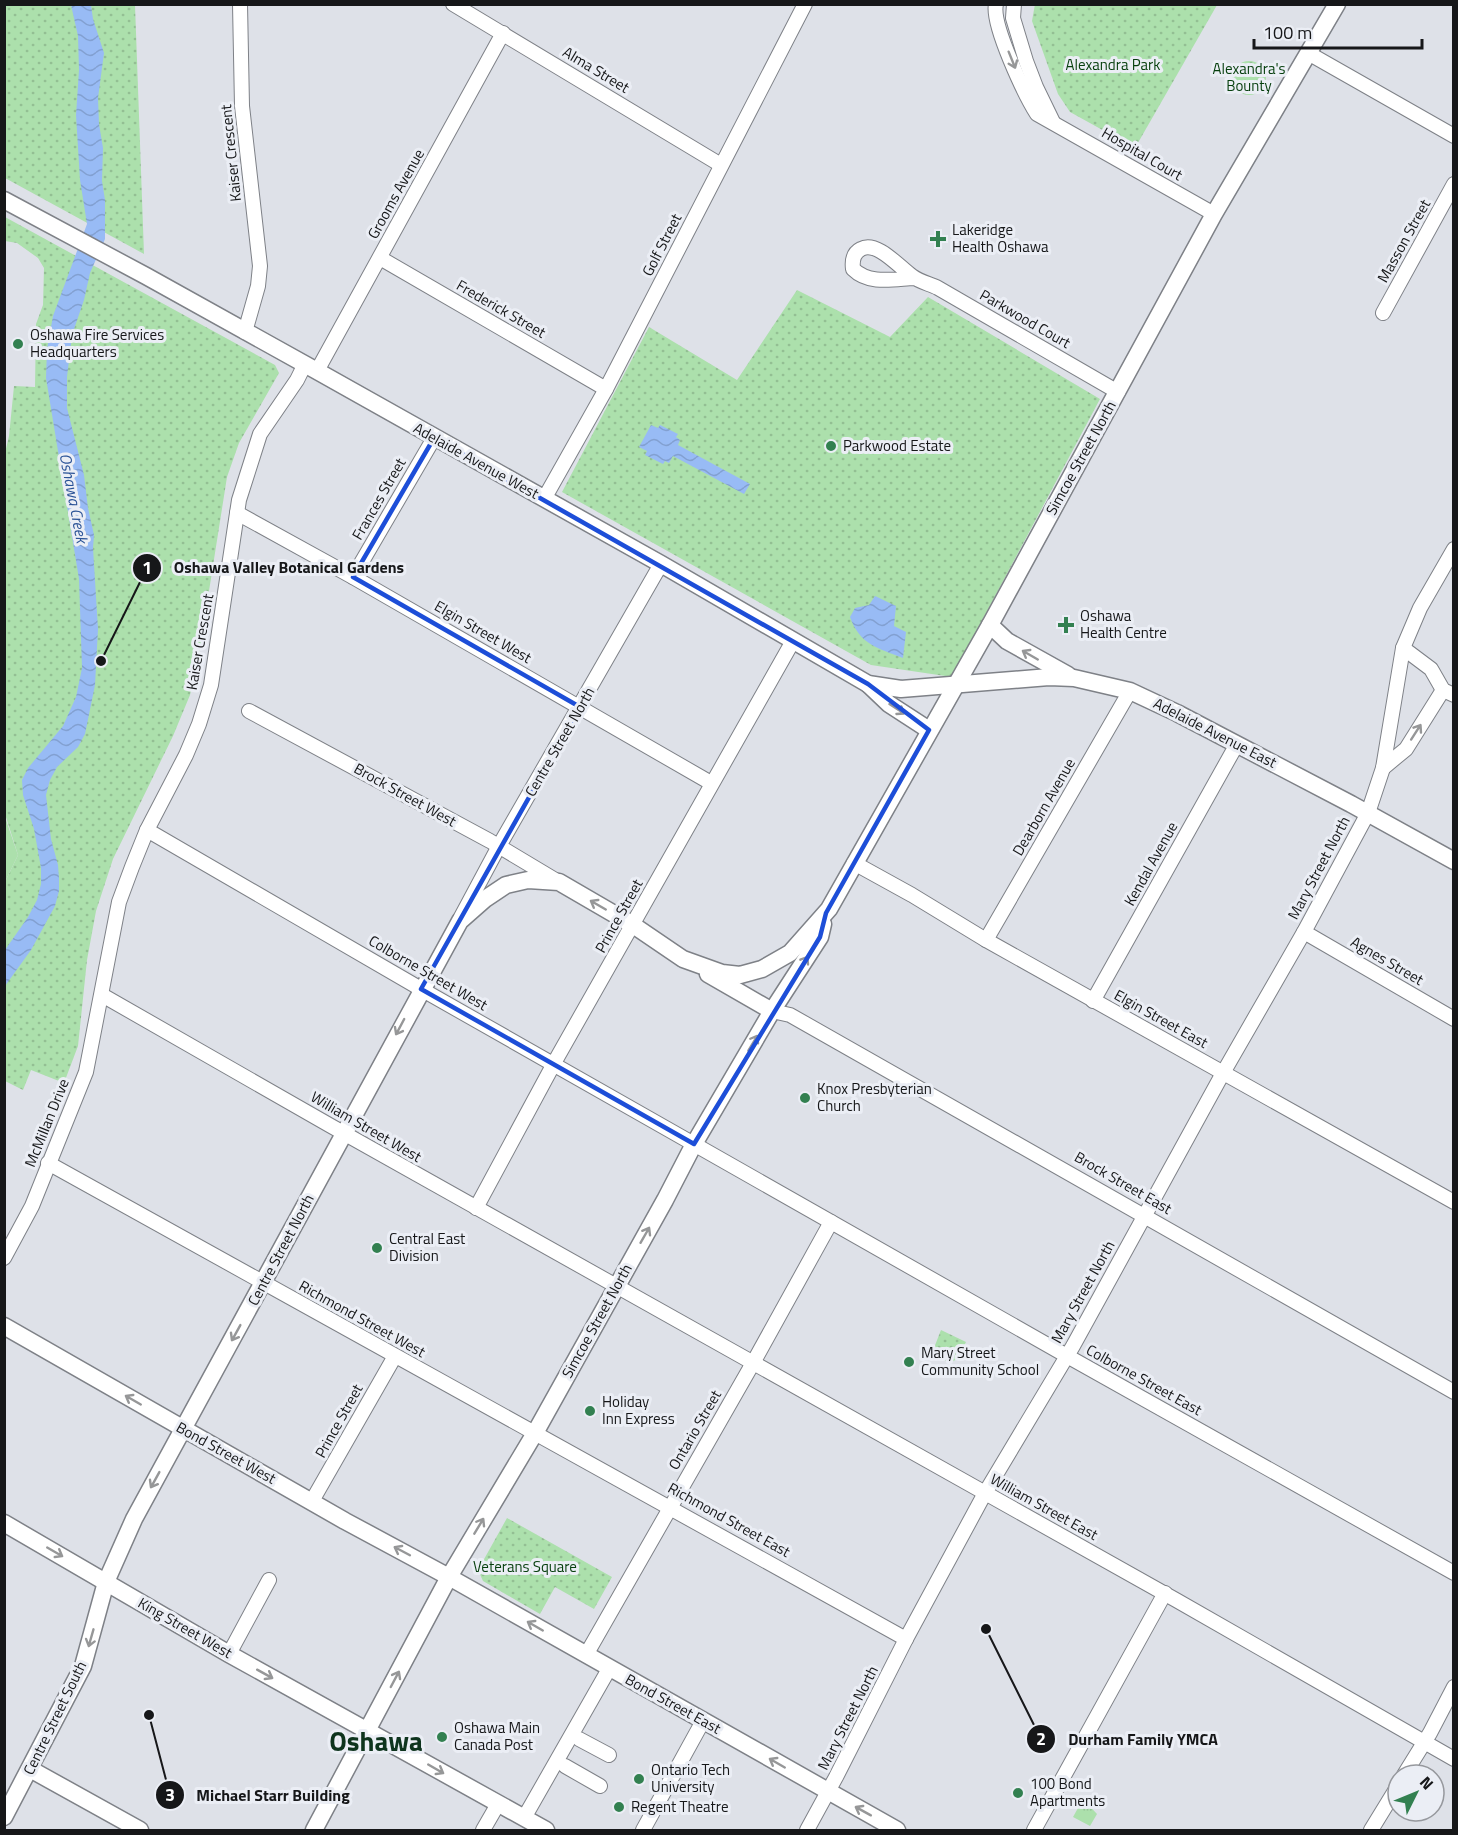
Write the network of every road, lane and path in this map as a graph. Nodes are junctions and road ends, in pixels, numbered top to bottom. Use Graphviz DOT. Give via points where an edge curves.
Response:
graph roads {
  1 [pos="240,4"];
  2 [pos="453,4"];
  3 [pos="805,4"];
  4 [pos="996,4"];
  5 [pos="1014,4"];
  6 [pos="1337,4"];
  7 [pos="503,33"];
  8 [pos="1308,53"];
  9 [pos="1053,122"];
  10 [pos="1454,136"];
  11 [pos="721,165"];
  12 [pos="1454,184"];
  13 [pos="4,200"];
  14 [pos="1214,214"];
  15 [pos="380,258"];
  16 [pos="914,278"];
  17 [pos="1383,313"];
  18 [pos="245,332"];
  19 [pos="311,368"];
  20 [pos="606,389"];
  21 [pos="1118,392"];
  22 [pos="434,438"];
  23 [pos="544,499"];
  24 [pos="237,513"];
  25 [pos="1454,549"];
  26 [pos="661,564"];
  27 [pos="353,577"];
  28 [pos="990,625"];
  29 [pos="793,641"];
  30 [pos="1403,648"];
  31 [pos="1074,678"];
  32 [pos="868,684"];
  33 [pos="957,685"];
  34 [pos="1130,691"];
  35 [pos="1448,693"];
  36 [pos="580,707"];
  37 [pos="249,711"];
  38 [pos="929,730"];
  39 [pos="1237,744"];
  40 [pos="1383,768"];
  41 [pos="711,783"];
  42 [pos="1368,813"];
  43 [pos="147,830"];
  44 [pos="499,846"];
  45 [pos="1454,861"];
  46 [pos="854,863"];
  47 [pos="559,882"];
  48 [pos="506,885"];
  49 [pos="826,913"];
  50 [pos="459,921"];
  51 [pos="633,925"];
  52 [pos="1304,932"];
  53 [pos="986,940"];
  54 [pos="683,958"];
  55 [pos="762,969"];
  56 [pos="421,989"];
  57 [pos="102,995"];
  58 [pos="1093,1001"];
  59 [pos="772,1011"];
  60 [pos="1454,1019"];
  61 [pos="554,1063"];
  62 [pos="1223,1073"];
  63 [pos="343,1133"];
  64 [pos="694,1144"];
  65 [pos="48,1163"];
  66 [pos="1454,1203"];
  67 [pos="476,1208"];
  68 [pos="1145,1215"];
  69 [pos="831,1222"];
  70 [pos="4,1258"];
  71 [pos="263,1284"];
  72 [pos="616,1286"];
  73 [pos="4,1326"];
  74 [pos="395,1356"];
  75 [pos="1066,1356"];
  76 [pos="753,1363"];
  77 [pos="1454,1392"];
  78 [pos="184,1429"];
  79 [pos="535,1433"];
  80 [pos="985,1493"];
  81 [pos="312,1502"];
  82 [pos="670,1506"];
  83 [pos="4,1523"];
  84 [pos="1454,1573"];
  85 [pos="449,1577"];
  86 [pos="269,1580"];
  87 [pos="106,1582"];
  88 [pos="1165,1593"];
  89 [pos="906,1639"];
  90 [pos="229,1654"];
  91 [pos="586,1655"];
  92 [pos="609,1668"];
  93 [pos="1454,1688"];
  94 [pos="703,1721"];
  95 [pos="367,1730"];
  96 [pos="579,1739"];
  97 [pos="1424,1742"];
  98 [pos="609,1755"];
  99 [pos="1454,1759"];
  100 [pos="1411,1763"];
  101 [pos="565,1766"];
  102 [pos="30,1769"];
  103 [pos="600,1786"];
  104 [pos="828,1792"];
  105 [pos="498,1804"];
  106 [pos="1386,1805"];
  107 [pos="4,1817"];
  108 [pos="524,1818"];
  109 [pos="140,1830"];
  110 [pos="314,1830"];
  111 [pos="483,1830"];
  112 [pos="546,1830"];
  113 [pos="643,1830"];
  114 [pos="807,1830"];
  115 [pos="897,1830"];
  116 [pos="1034,1830"];
  117 [pos="1371,1830"];
  1 -- 18 [label="street, Kaiser Crescent" via="242,106 260,266"];
  2 -- 7 [label="street, Alma Street"];
  3 -- 11 [label="street, Golf Street"];
  4 -- 9 [label="street, Hospital Court, one-way" via="998,25 1025,95 1037,114"];
  5 -- 9 [label="street" via="1013,18 1026,61"];
  6 -- 8 [label="main road, Simcoe Street North"];
  7 -- 11 [label="street, Alma Street"];
  7 -- 15 [label="street, Grooms Avenue"];
  8 -- 10 [label="street"];
  8 -- 14 [label="main road, Simcoe Street North"];
  9 -- 14 [label="street, Hospital Court"];
  11 -- 20 [label="street, Golf Street"];
  12 -- 17 [label="street, Masson Street"];
  13 -- 18 [label="main road, Adelaide Avenue West"];
  14 -- 21 [label="main road, Simcoe Street North"];
  15 -- 19 [label="street, Grooms Avenue"];
  15 -- 20 [label="street, Frederick Street"];
  16 -- 21 [label="street, Parkwood Court" via="939,288"];
  18 -- 19 [label="main road, Adelaide Avenue West"];
  19 -- 22 [label="main road, Adelaide Avenue West"];
  19 -- 24 [label="street, Kaiser Crescent" via="297,380 260,434"];
  20 -- 23 [label="street, Golf Street"];
  21 -- 28 [label="main road, Simcoe Street North"];
  22 -- 23 [label="main road, Adelaide Avenue West"];
  22 -- 27 [label="street, Frances Street"];
  23 -- 26 [label="main road, Adelaide Avenue West"];
  24 -- 27 [label="street, Elgin Street West"];
  24 -- 43 [label="street, Kaiser Crescent" via="211,685 186,754"];
  25 -- 30 [label="street, Mary Street North"];
  26 -- 29 [label="main road, Adelaide Avenue West"];
  26 -- 36 [label="street, Centre Street North"];
  27 -- 36 [label="street, Elgin Street West"];
  31 -- 28 [label="main road, one-way" via="1008,641"];
  28 -- 33 [label="main road, Simcoe Street North"];
  29 -- 32 [label="main road, Adelaide Avenue West"];
  29 -- 41 [label="street, Prince Street"];
  30 -- 35 [label="street" via="1431,669"];
  30 -- 40 [label="street, Mary Street North"];
  31 -- 33 [label="main road, Adelaide Avenue East"];
  31 -- 34 [label="main road, Adelaide Avenue East"];
  32 -- 33 [label="main road, Adelaide Avenue West" via="901,689"];
  32 -- 38 [label="main road, one-way" via="889,704"];
  33 -- 38 [label="main road, Simcoe Street North"];
  34 -- 39 [label="main road, Adelaide Avenue East"];
  34 -- 53 [label="street, Dearborn Avenue"];
  40 -- 35 [label="street, one-way" via="1406,748"];
  36 -- 41 [label="street, Elgin Street West"];
  36 -- 44 [label="street, Centre Street North"];
  37 -- 44 [label="street, Brock Street West"];
  38 -- 46 [label="main road, Simcoe Street North"];
  39 -- 42 [label="main road, Adelaide Avenue East"];
  39 -- 58 [label="street, Kendal Avenue"];
  40 -- 42 [label="street, Mary Street North"];
  41 -- 51 [label="street, Prince Street"];
  42 -- 45 [label="main road, Adelaide Avenue East"];
  42 -- 52 [label="street, Mary Street North"];
  43 -- 56 [label="street, Colborne Street West"];
  43 -- 57 [label="street, Kaiser Crescent" via="119,902"];
  44 -- 47 [label="street, Brock Street West"];
  44 -- 50 [label="street, Centre Street North"];
  46 -- 49 [label="main road, Simcoe Street North"];
  46 -- 53 [label="street, Elgin Street East"];
  47 -- 48 [label="main road, Brock Street West" via="528,880"];
  51 -- 47 [label="main road, Brock Street West, one-way"];
  48 -- 50 [label="main road, Centre Street North" via="484,898"];
  49 -- 55 [label="main road, Simcoe Street North" via="790,953"];
  59 -- 49 [label="main road, Simcoe Street North, one-way" via="819,937"];
  50 -- 56 [label="main road, Centre Street North"];
  51 -- 54 [label="main road, Brock Street West"];
  51 -- 61 [label="street, Prince Street"];
  52 -- 60 [label="street, Agnes Street"];
  52 -- 62 [label="street, Mary Street North"];
  53 -- 58 [label="street, Elgin Street East"];
  54 -- 55 [label="main road, Brock Street West" via="722,973 740,975"];
  54 -- 59 [label="main road"];
  56 -- 61 [label="street, Colborne Street West"];
  56 -- 63 [label="main road, Centre Street North, one-way"];
  57 -- 63 [label="street, William Street West"];
  57 -- 65 [label="street, McMillan Drive" via="86,1072"];
  58 -- 62 [label="street, Elgin Street East"];
  64 -- 59 [label="main road, Simcoe Street North, one-way"];
  59 -- 68 [label="street, Brock Street East" via="790,1015"];
  61 -- 64 [label="street, Colborne Street West"];
  61 -- 67 [label="street, Prince Street"];
  62 -- 66 [label="street, Elgin Street East"];
  62 -- 68 [label="street, Mary Street North"];
  63 -- 67 [label="street, William Street West"];
  63 -- 71 [label="main road, Centre Street North"];
  64 -- 69 [label="street, Colborne Street East"];
  72 -- 64 [label="main road, Simcoe Street North, one-way"];
  65 -- 70 [label="street, McMillan Drive" via="32,1206"];
  65 -- 71 [label="street, Richmond Street West"];
  67 -- 72 [label="street, William Street West"];
  68 -- 75 [label="street, Mary Street North"];
  68 -- 77 [label="street, Brock Street East"];
  69 -- 75 [label="street, Colborne Street East"];
  69 -- 76 [label="street, Ontario Street"];
  71 -- 74 [label="street, Richmond Street West"];
  71 -- 78 [label="main road, Centre Street North, one-way"];
  72 -- 76 [label="street, William Street East"];
  72 -- 79 [label="main road, Simcoe Street North"];
  78 -- 73 [label="main road, Bond Street West, one-way"];
  74 -- 79 [label="street, Richmond Street West"];
  74 -- 81 [label="street, Prince Street"];
  75 -- 80 [label="street, Mary Street North"];
  75 -- 84 [label="street, Colborne Street East"];
  76 -- 80 [label="street, William Street East"];
  76 -- 82 [label="street, Ontario Street"];
  78 -- 81 [label="main road, Bond Street West"];
  78 -- 87 [label="main road, Centre Street North, one-way" via="134,1519"];
  79 -- 82 [label="street, Richmond Street East"];
  85 -- 79 [label="main road, Simcoe Street North, one-way"];
  80 -- 88 [label="street, William Street East"];
  80 -- 89 [label="street, Mary Street North"];
  85 -- 81 [label="main road, Bond Street West, one-way"];
  82 -- 89 [label="street, Richmond Street East"];
  82 -- 91 [label="street, Ontario Street"];
  83 -- 87 [label="main road, King Street West, one-way"];
  91 -- 85 [label="main road, Bond Street East, one-way"];
  95 -- 85 [label="main road, Simcoe Street North, one-way"];
  86 -- 90 [label="street"];
  87 -- 90 [label="main road, King Street West"];
  87 -- 102 [label="main road, Centre Street South, one-way" via="83,1666"];
  88 -- 97 [label="street, William Street East"];
  88 -- 116 [label="street"];
  89 -- 104 [label="street, Mary Street North"];
  90 -- 95 [label="main road, King Street West, one-way"];
  91 -- 92 [label="main road, Bond Street East"];
  92 -- 94 [label="main road, Bond Street East"];
  92 -- 108 [label="street"];
  93 -- 97 [label="street"];
  104 -- 94 [label="main road, Bond Street East, one-way"];
  94 -- 113 [label="street"];
  95 -- 105 [label="main road, King Street West, one-way"];
  95 -- 110 [label="main road, Simcoe Street North"];
  96 -- 98 [label="street"];
  97 -- 99 [label="street, William Street East"];
  97 -- 100 [label="street"];
  101 -- 103 [label="street"];
  102 -- 107 [label="main road, Centre Street South"];
  102 -- 109 [label="main road"];
  104 -- 114 [label="street, Mary Street North"];
  115 -- 104 [label="main road, Bond Street East, one-way"];
  105 -- 108 [label="main road, King Street West"];
  105 -- 111 [label="street"];
  106 -- 117 [label="street"];
  108 -- 112 [label="main road, King Street West"];
}
